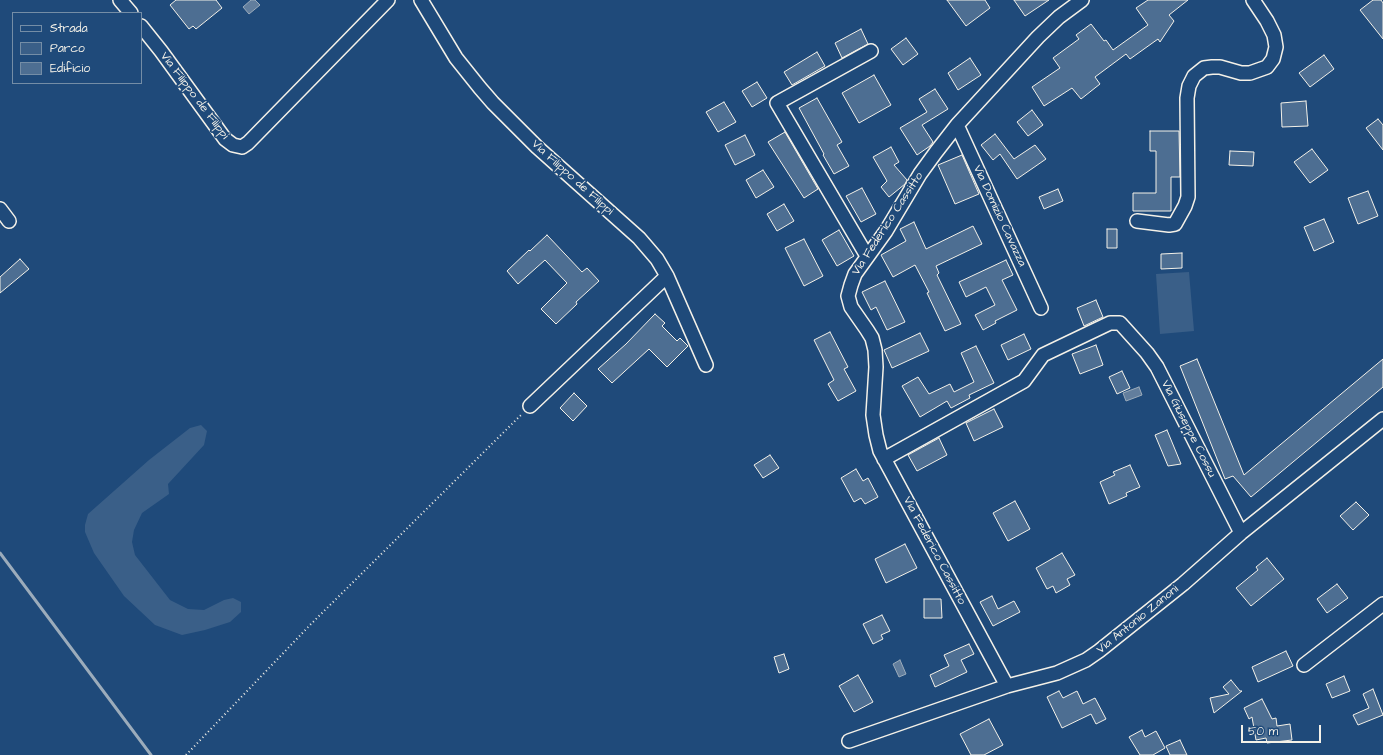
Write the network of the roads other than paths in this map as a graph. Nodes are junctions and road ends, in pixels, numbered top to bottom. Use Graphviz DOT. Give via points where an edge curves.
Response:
graph roads {
  1 [pos="120,0"];
  2 [pos="388,0"];
  3 [pos="421,0"];
  4 [pos="1082,0"];
  5 [pos="1253,0"];
  6 [pos="130,12"];
  7 [pos="142,27"];
  8 [pos="871,51"];
  9 [pos="957,125"];
  10 [pos="0,208"];
  11 [pos="9,221"];
  12 [pos="1137,221"];
  13 [pos="867,256"];
  14 [pos="668,276"];
  15 [pos="1041,308"];
  16 [pos="706,365"];
  17 [pos="530,406"];
  18 [pos="1383,419"];
  19 [pos="884,459"];
  20 [pos="1241,533"];
  21 [pos="1383,604"];
  22 [pos="1304,665"];
  23 [pos="1007,686"];
  24 [pos="849,741"];
  1 -- 6 [label="street"];
  2 -- 7 [label="street, Via Filippo de Filippi" via="242,147 233,145 225,139"];
  3 -- 14 [label="street, Via Filippo de Filippi" via="446,43 480,88 518,129 639,238"];
  4 -- 9 [label="street, Via Federico Cassitto" via="1038,37"];
  5 -- 12 [label="street" via="1274,35 1276,47 1273,59 1267,67 1250,73 1212,67 1204,68 1194,76 1187,98 1188,197 1185,206 1176,224"];
  8 -- 13 [label="street" via="777,103"];
  9 -- 13 [label="street, Via Federico Cassitto" via="930,159 886,231"];
  9 -- 15 [label="street, Via Domizio Cavazza"];
  10 -- 11 [label="street"];
  13 -- 19 [label="street, Via Federico Cassitto" via="853,280 848,296 851,307 872,338 875,350 874,425"];
  14 -- 16 [label="street, Via Filippo de Filippi"];
  14 -- 17 [label="street"];
  18 -- 20 [label="street, Via Antonio Zanoni"];
  19 -- 20 [label="street, Via Giuseppe Cossu" via="1024,381 1043,355 1110,323 1120,323 1160,372"];
  19 -- 23 [label="street, Via Federico Cassitto"];
  20 -- 23 [label="street, Via Antonio Zanoni" via="1183,584 1086,660 1057,673"];
  21 -- 22 [label="street"];
  23 -- 24 [label="street, Via Antonio Zanoni"];
}
